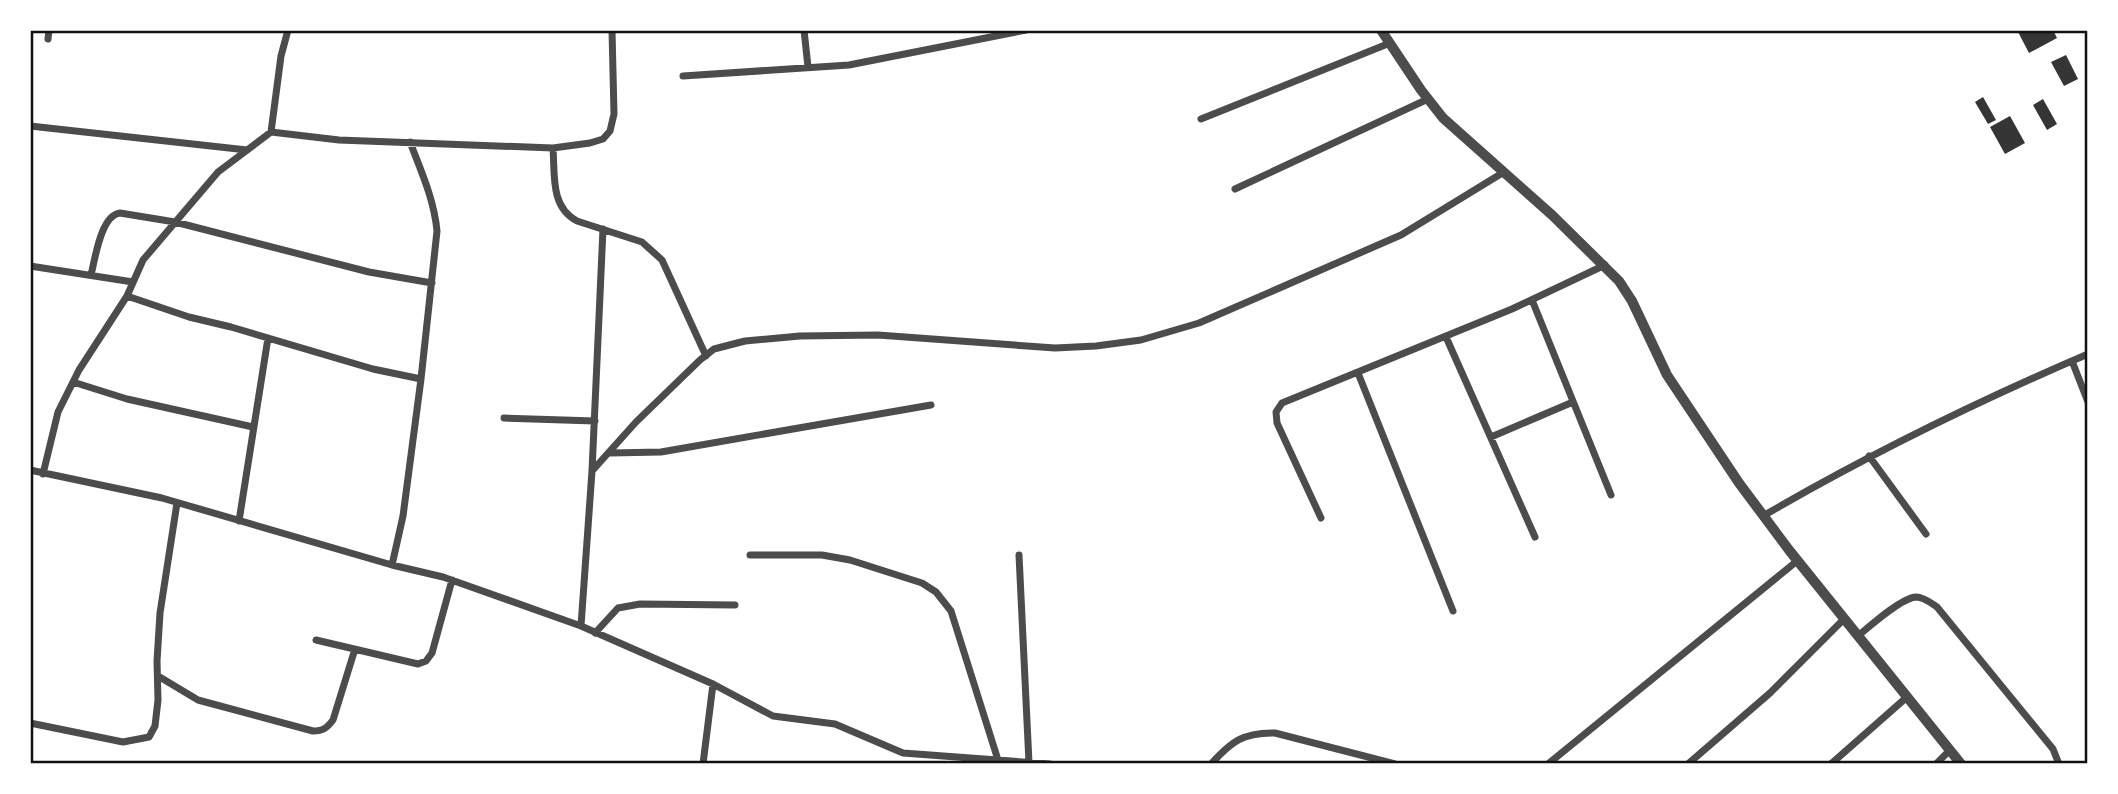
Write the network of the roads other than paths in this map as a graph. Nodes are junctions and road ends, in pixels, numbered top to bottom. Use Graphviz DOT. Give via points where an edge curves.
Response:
graph roads {
  1 [pos="49,30"];
  2 [pos="288,30"];
  3 [pos="612,30"];
  4 [pos="804,30"];
  5 [pos="1026,30"];
  6 [pos="1381,30"];
  7 [pos="48,39"];
  8 [pos="1390,43"];
  9 [pos="808,68"];
  10 [pos="683,75"];
  11 [pos="1428,99"];
  12 [pos="1201,120"];
  13 [pos="30,126"];
  14 [pos="271,132"];
  15 [pos="410,142"];
  16 [pos="553,148"];
  17 [pos="248,150"];
  18 [pos="1504,172"];
  19 [pos="1235,189"];
  20 [pos="175,222"];
  21 [pos="603,229"];
  22 [pos="1605,265"];
  23 [pos="30,266"];
  24 [pos="91,275"];
  25 [pos="133,282"];
  26 [pos="432,283"];
  27 [pos="127,296"];
  28 [pos="1532,300"];
  29 [pos="1446,337"];
  30 [pos="268,338"];
  31 [pos="2088,355"];
  32 [pos="706,356"];
  33 [pos="2072,361"];
  34 [pos="1358,373"];
  35 [pos="421,379"];
  36 [pos="73,382"];
  37 [pos="1573,402"];
  38 [pos="2088,402"];
  39 [pos="931,405"];
  40 [pos="504,418"];
  41 [pos="595,421"];
  42 [pos="253,427"];
  43 [pos="1490,438"];
  44 [pos="610,453"];
  45 [pos="1869,456"];
  46 [pos="30,470"];
  47 [pos="592,471"];
  48 [pos="43,474"];
  49 [pos="1611,495"];
  50 [pos="177,503"];
  51 [pos="1763,516"];
  52 [pos="1321,518"];
  53 [pos="239,521"];
  54 [pos="1926,534"];
  55 [pos="1535,537"];
  56 [pos="750,555"];
  57 [pos="1019,555"];
  58 [pos="1797,561"];
  59 [pos="391,565"];
  60 [pos="452,580"];
  61 [pos="735,605"];
  62 [pos="1453,611"];
  63 [pos="1844,619"];
  64 [pos="581,626"];
  65 [pos="595,633"];
  66 [pos="1858,636"];
  67 [pos="316,640"];
  68 [pos="355,649"];
  69 [pos="158,676"];
  70 [pos="713,684"];
  71 [pos="1907,697"];
  72 [pos="30,723"];
  73 [pos="1950,750"];
  74 [pos="998,760"];
  75 [pos="1028,762"];
  76 [pos="703,764"];
  77 [pos="1050,764"];
  78 [pos="1211,764"];
  79 [pos="1395,764"];
  80 [pos="1548,764"];
  81 [pos="1688,764"];
  82 [pos="1831,764"];
  83 [pos="1936,764"];
  84 [pos="1961,764"];
  85 [pos="2059,764"];
  1 -- 7 [label="street"];
  2 -- 14 [label="street"];
  3 -- 16 [label="street" via="614,114 610,131 590,143"];
  4 -- 9 [label="street"];
  5 -- 9 [label="street" via="849,65"];
  6 -- 8 [label="street"];
  8 -- 11 [label="street"];
  8 -- 12 [label="street"];
  9 -- 10 [label="street"];
  11 -- 18 [label="street"];
  11 -- 19 [label="street"];
  13 -- 17 [label="street"];
  14 -- 15 [label="street"];
  14 -- 17 [label="street"];
  15 -- 16 [label="street"];
  15 -- 26 [label="street" via="435,215"];
  16 -- 21 [label="street" via="561,209 577,221"];
  17 -- 20 [label="street" via="218,172"];
  18 -- 22 [label="street"];
  18 -- 32 [label="street" via="1401,235 1199,323 1141,340 1055,348 878,335 800,336 745,341 714,349"];
  20 -- 24 [label="street" via="113,214 102,231"];
  20 -- 25 [label="street" via="143,260"];
  20 -- 26 [label="street" via="369,272"];
  21 -- 32 [label="street" via="642,242 662,260"];
  21 -- 41 [label="street"];
  22 -- 28 [label="street"];
  22 -- 51 [label="street" via="1632,301 1667,375"];
  23 -- 24 [label="street"];
  24 -- 25 [label="street"];
  25 -- 27 [label="street"];
  26 -- 35 [label="street"];
  27 -- 30 [label="street"];
  27 -- 36 [label="street"];
  28 -- 29 [label="street"];
  28 -- 37 [label="street"];
  29 -- 34 [label="street"];
  29 -- 43 [label="street"];
  30 -- 35 [label="street"];
  30 -- 42 [label="street"];
  31 -- 33 [label="street"];
  32 -- 44 [label="street"];
  33 -- 38 [label="street"];
  33 -- 45 [label="street"];
  34 -- 52 [label="street" via="1282,403 1276,412"];
  34 -- 62 [label="street"];
  35 -- 59 [label="street" via="403,516"];
  36 -- 42 [label="street"];
  36 -- 48 [label="street" via="58,412"];
  37 -- 43 [label="street"];
  37 -- 49 [label="street"];
  39 -- 44 [label="street" via="661,452"];
  40 -- 41 [label="street"];
  41 -- 47 [label="street"];
  42 -- 53 [label="street"];
  43 -- 55 [label="street"];
  44 -- 47 [label="street"];
  45 -- 51 [label="street"];
  45 -- 54 [label="street"];
  46 -- 48 [label="street"];
  47 -- 64 [label="street"];
  48 -- 50 [label="street"];
  50 -- 53 [label="street"];
  50 -- 69 [label="street" via="160,612"];
  51 -- 58 [label="street"];
  53 -- 59 [label="street"];
  56 -- 74 [label="street" via="822,555 850,560 922,583 936,593 951,611"];
  57 -- 75 [label="street"];
  58 -- 63 [label="street"];
  58 -- 80 [label="street"];
  59 -- 60 [label="street"];
  60 -- 64 [label="street"];
  60 -- 68 [label="street" via="426,661 418,664"];
  61 -- 65 [label="street" via="618,608"];
  63 -- 66 [label="street"];
  63 -- 81 [label="street" via="1770,693"];
  64 -- 65 [label="street"];
  65 -- 70 [label="street"];
  66 -- 71 [label="street"];
  66 -- 85 [label="street" via="1907,600 1917,597 1937,607 2053,748"];
  67 -- 68 [label="street"];
  68 -- 69 [label="street" via="333,720 321,731 198,700"];
  69 -- 72 [label="street" via="159,700 149,737 123,742"];
  70 -- 74 [label="street" via="773,716 835,724 903,753"];
  70 -- 76 [label="street"];
  71 -- 73 [label="street"];
  71 -- 82 [label="street"];
  73 -- 83 [label="street"];
  73 -- 84 [label="street"];
  74 -- 75 [label="street"];
  75 -- 77 [label="street"];
  78 -- 79 [label="street" via="1230,743 1260,733"];
}
